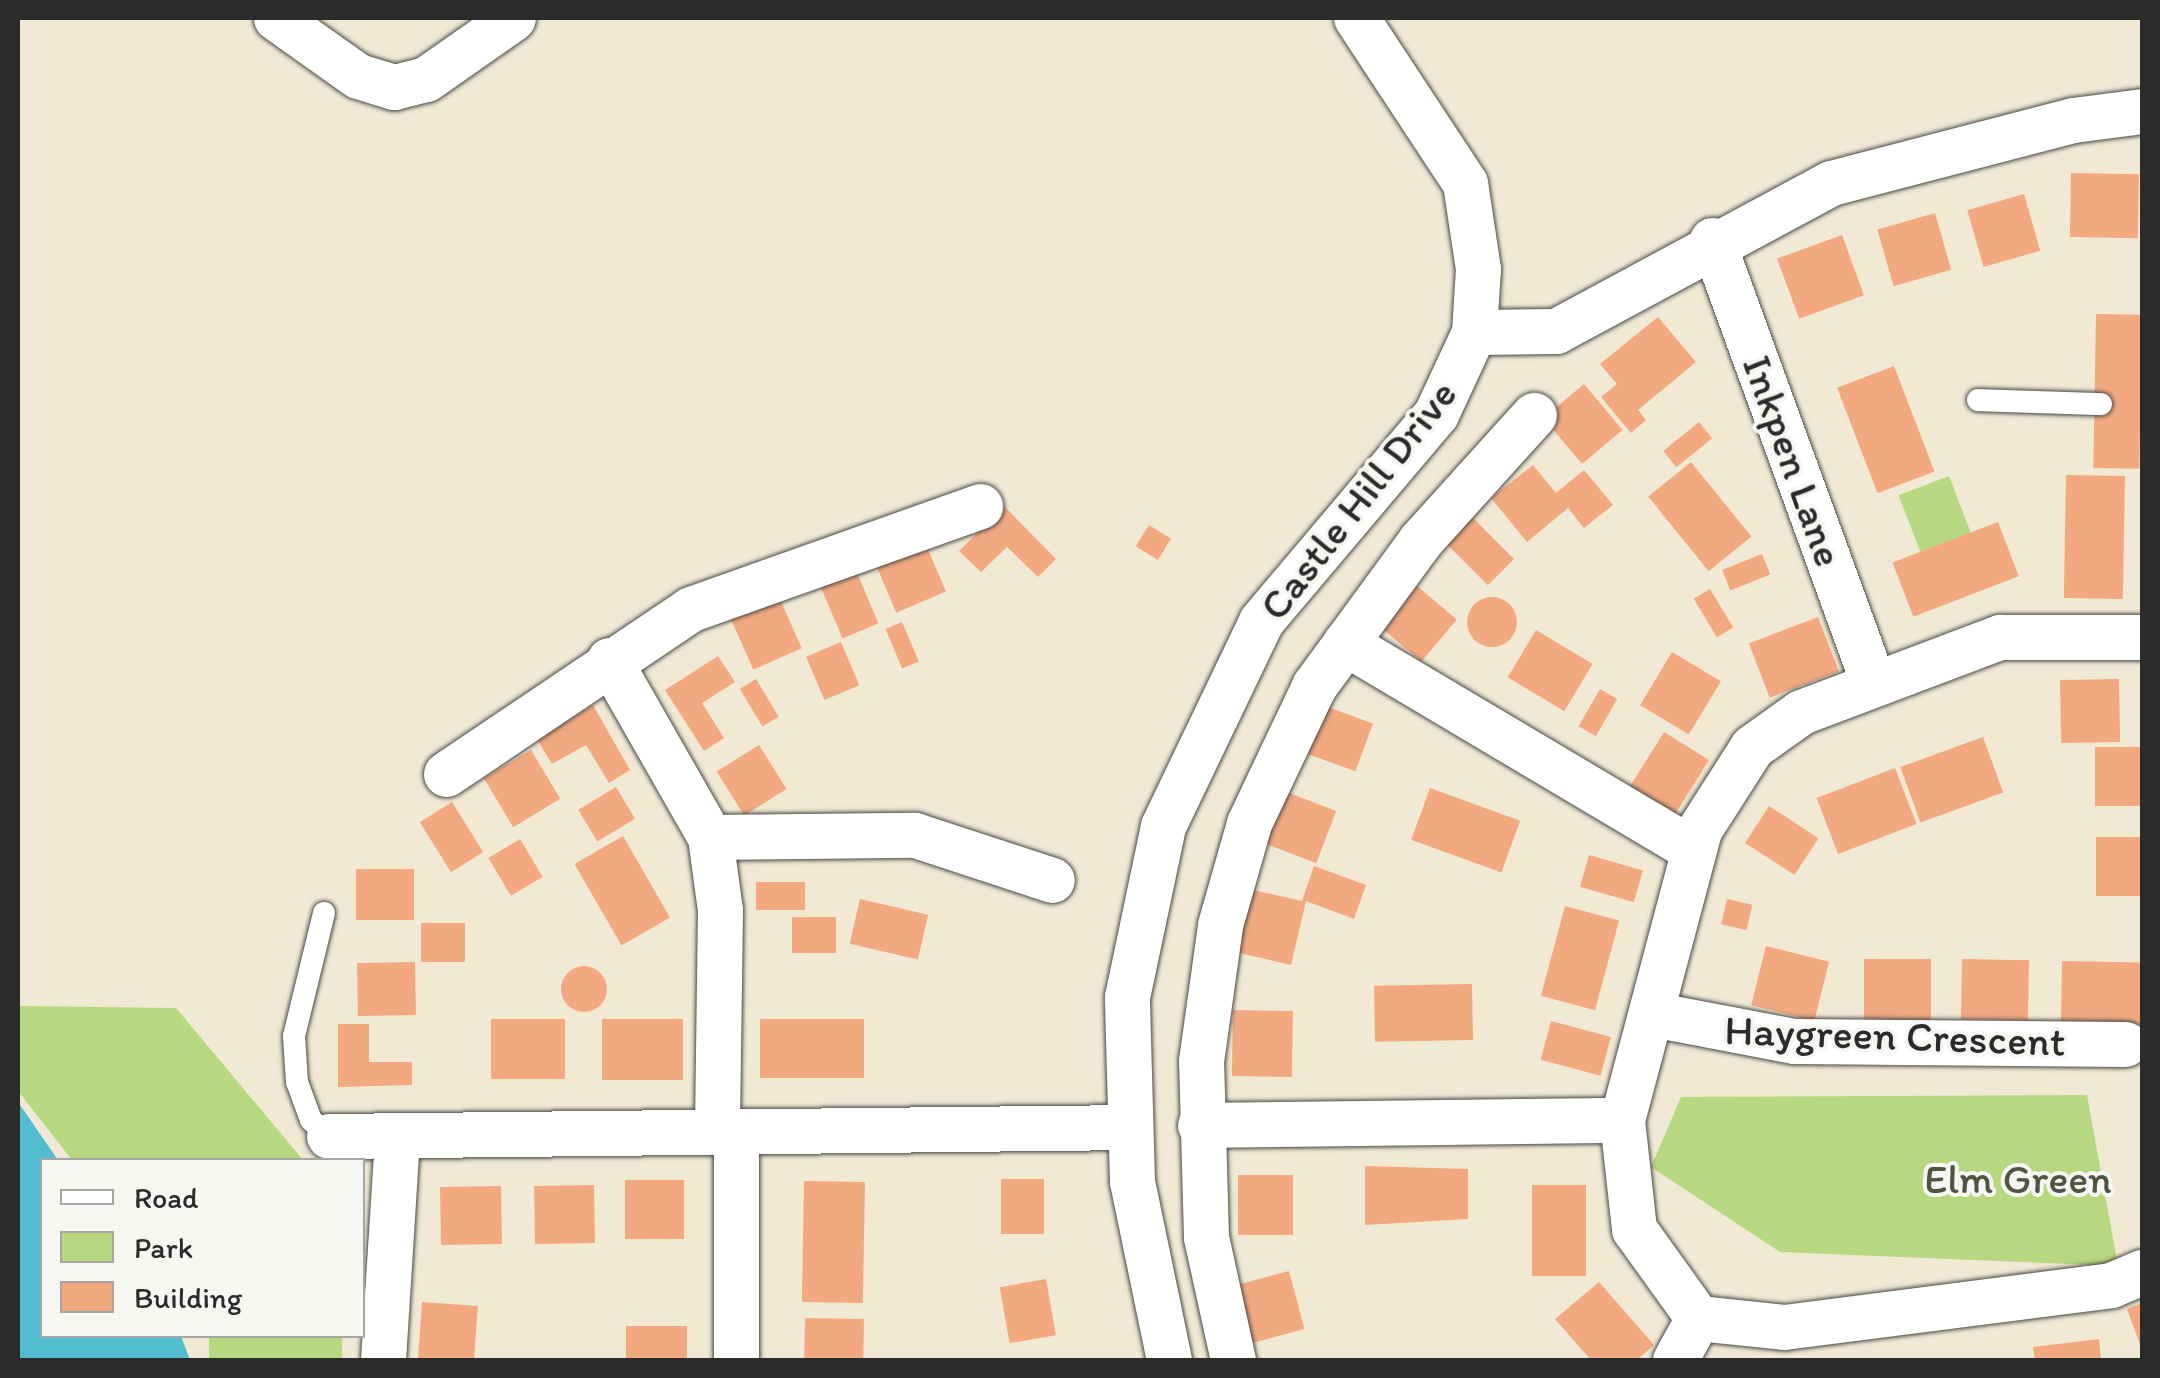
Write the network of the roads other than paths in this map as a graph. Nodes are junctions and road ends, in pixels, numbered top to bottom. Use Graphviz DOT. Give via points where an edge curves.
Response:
graph roads {
  1 [pos="276,18"];
  2 [pos="513,18"];
  3 [pos="1356,18"];
  4 [pos="2142,112"];
  5 [pos="1712,240"];
  6 [pos="1474,332"];
  7 [pos="1978,400"];
  8 [pos="2100,404"];
  9 [pos="1534,415"];
  10 [pos="980,506"];
  11 [pos="2142,637"];
  12 [pos="1346,643"];
  13 [pos="609,660"];
  14 [pos="1873,682"];
  15 [pos="446,774"];
  16 [pos="710,837"];
  17 [pos="1693,850"];
  18 [pos="1052,880"];
  19 [pos="324,914"];
  20 [pos="1652,1014"];
  21 [pos="2126,1044"];
  22 [pos="1622,1120"];
  23 [pos="1200,1125"];
  24 [pos="1130,1128"];
  25 [pos="727,1131"];
  26 [pos="397,1135"];
  27 [pos="330,1136"];
  28 [pos="2142,1272"];
  29 [pos="1698,1318"];
  30 [pos="382,1360"];
  31 [pos="736,1360"];
  32 [pos="1169,1360"];
  33 [pos="1234,1360"];
  34 [pos="1675,1360"];
  1 -- 2 [label="street" via="358,76 394,87 426,79"];
  3 -- 6 [label="street" via="1465,183 1478,269"];
  4 -- 5 [label="street" via="2073,120 1831,182"];
  5 -- 6 [label="street" via="1556,331"];
  5 -- 14 [label="street, Inkpen Lane"];
  6 -- 24 [label="street, Castle Hill Drive" via="1436,414 1281,593 1192,749 1144,893 1130,980"];
  7 -- 8 [label="lane"];
  9 -- 12 [label="street" via="1420,541"];
  10 -- 13 [label="street" via="691,609"];
  11 -- 14 [label="street" via="2000,637"];
  12 -- 17 [label="street"];
  12 -- 23 [label="street" via="1289,728 1239,855 1209,980"];
  13 -- 15 [label="street"];
  13 -- 16 [label="street"];
  14 -- 17 [label="street" via="1802,712 1752,746 1717,791"];
  16 -- 18 [label="street" via="915,835"];
  16 -- 25 [label="street" via="720,910"];
  17 -- 20 [label="street"];
  19 -- 27 [label="lane" via="294,1036 296,1082 311,1120"];
  20 -- 21 [label="street, Haygreen Crescent" via="1794,1041"];
  20 -- 22 [label="street"];
  22 -- 23 [label="street"];
  22 -- 29 [label="street" via="1634,1228 1670,1291"];
  23 -- 33 [label="street" via="1206,1237"];
  24 -- 25 [label="street"];
  24 -- 32 [label="street, Castle Hill Drive" via="1151,1301"];
  25 -- 26 [label="street"];
  25 -- 31 [label="street"];
  26 -- 27 [label="street"];
  26 -- 30 [label="street"];
  28 -- 29 [label="street" via="2110,1285 1784,1327"];
  29 -- 34 [label="street"];
}
